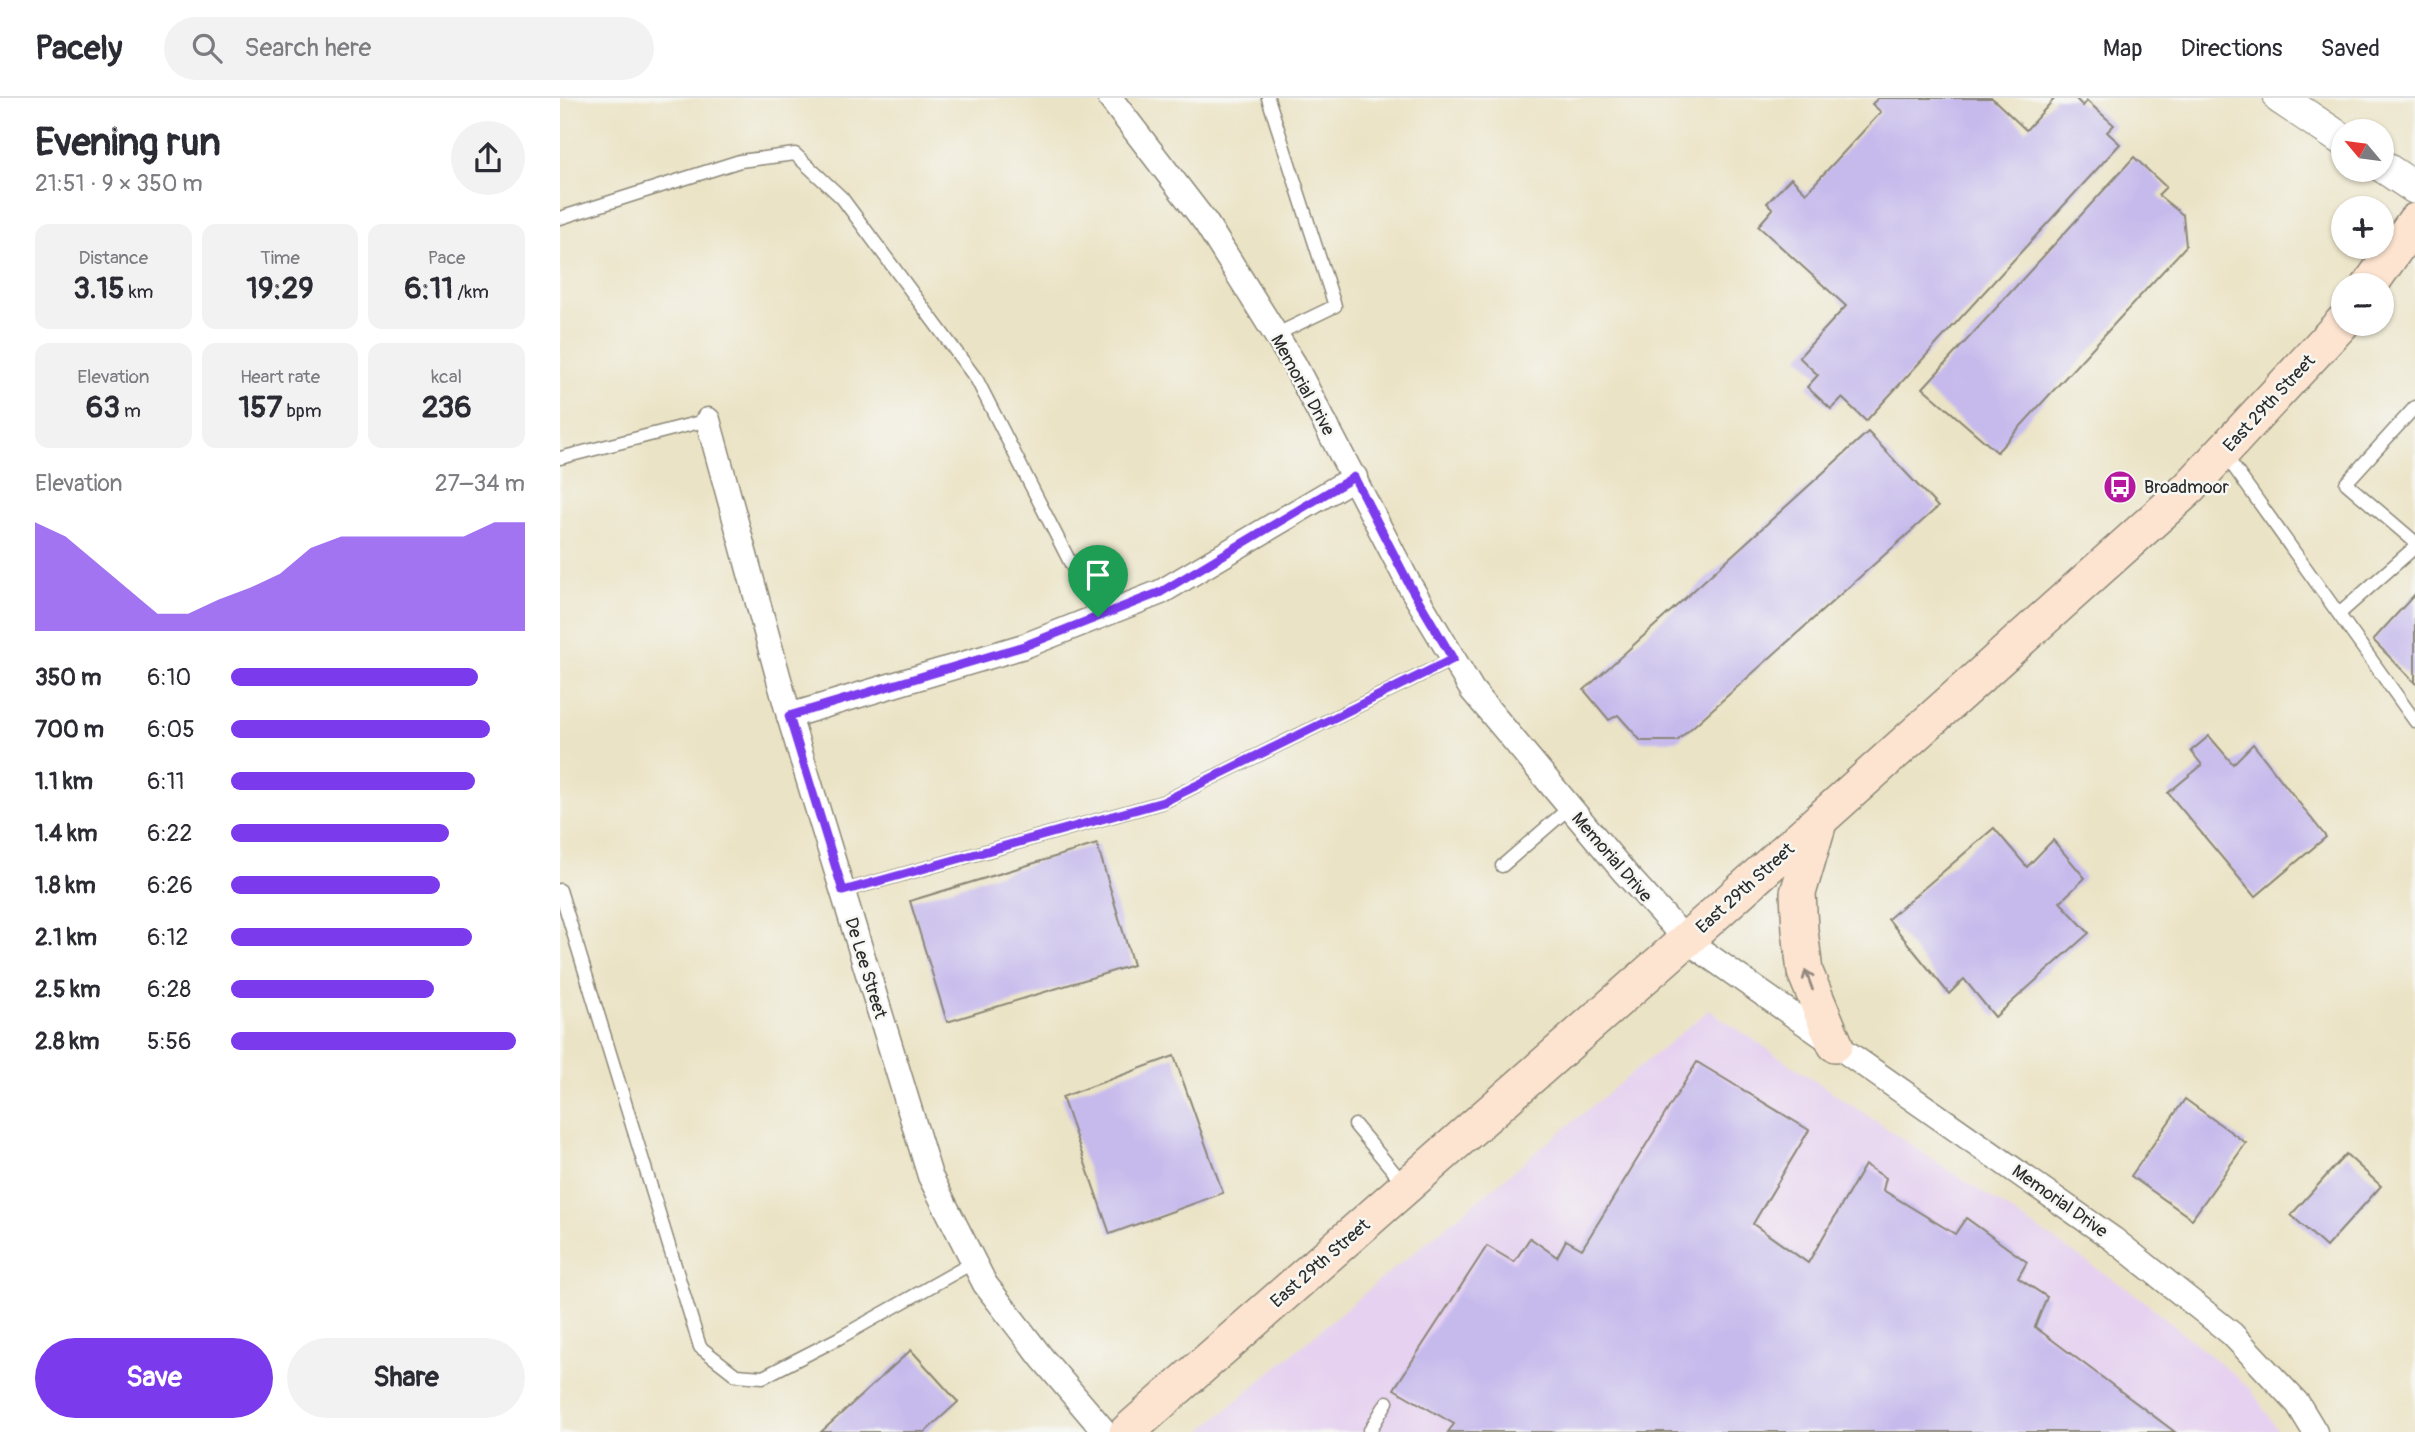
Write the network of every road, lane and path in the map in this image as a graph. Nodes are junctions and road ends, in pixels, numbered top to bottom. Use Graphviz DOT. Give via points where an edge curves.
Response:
graph roads {
  1 [pos="1110,98"];
  2 [pos="1268,98"];
  3 [pos="2280,98"];
  4 [pos="2331,132"];
  5 [pos="2394,174"];
  6 [pos="2415,188"];
  7 [pos="560,218"];
  8 [pos="2415,220"];
  9 [pos="2378,273"];
  10 [pos="1275,335"];
  11 [pos="2331,335"];
  12 [pos="2415,407"];
  13 [pos="708,420"];
  14 [pos="2223,452"];
  15 [pos="560,458"];
  16 [pos="1354,477"];
  17 [pos="2415,545"];
  18 [pos="2339,614"];
  19 [pos="1098,617"];
  20 [pos="1453,659"];
  21 [pos="789,716"];
  22 [pos="2415,721"];
  23 [pos="1569,808"];
  24 [pos="1819,821"];
  25 [pos="1502,866"];
  26 [pos="560,890"];
  27 [pos="843,891"];
  28 [pos="1686,940"];
  29 [pos="1835,1044"];
  30 [pos="1355,1125"];
  31 [pos="1406,1187"];
  32 [pos="974,1262"];
  33 [pos="1387,1402"];
  34 [pos="1105,1432"];
  35 [pos="1127,1432"];
  36 [pos="1369,1432"];
  37 [pos="2315,1432"];
  1 -- 10 [label="street, Memorial Drive" via="1206,223"];
  2 -- 10 [label="lane" via="1335,306"];
  3 -- 4 [label="street"];
  5 -- 6 [label="street"];
  7 -- 19 [label="lane" via="740,161 795,154 842,198 977,380"];
  8 -- 9 [label="main road"];
  10 -- 16 [label="street, Memorial Drive"];
  11 -- 14 [label="main road, East 29th Street"];
  12 -- 17 [label="lane" via="2346,484"];
  13 -- 15 [label="lane"];
  13 -- 21 [label="street, De Lee Street"];
  14 -- 18 [label="lane"];
  14 -- 24 [label="main road, East 29th Street" via="2189,488"];
  16 -- 19 [label="street" via="1161,592"];
  16 -- 20 [label="street, Memorial Drive"];
  17 -- 18 [label="lane"];
  18 -- 22 [label="lane"];
  19 -- 21 [label="street" via="1024,646"];
  20 -- 23 [label="street, Memorial Drive" via="1472,691"];
  20 -- 27 [label="lane" via="1163,802"];
  21 -- 27 [label="street, De Lee Street"];
  23 -- 25 [label="lane"];
  23 -- 28 [label="street, Memorial Drive"];
  24 -- 28 [label="main road, East 29th Street"];
  29 -- 24 [label="main road, one-way" via="1805,972 1800,930 1798,893"];
  26 -- 32 [label="lane" via="700,1347 736,1375 762,1377"];
  27 -- 32 [label="street, De Lee Street" via="930,1176"];
  28 -- 29 [label="street, Memorial Drive"];
  28 -- 31 [label="main road, East 29th Street"];
  29 -- 37 [label="street, Memorial Drive" via="2113,1238 2232,1335 2298,1404"];
  30 -- 31 [label="lane"];
  31 -- 35 [label="main road, East 29th Street"];
  32 -- 34 [label="street, De Lee Street" via="1017,1326"];
  33 -- 36 [label="lane"];
}
